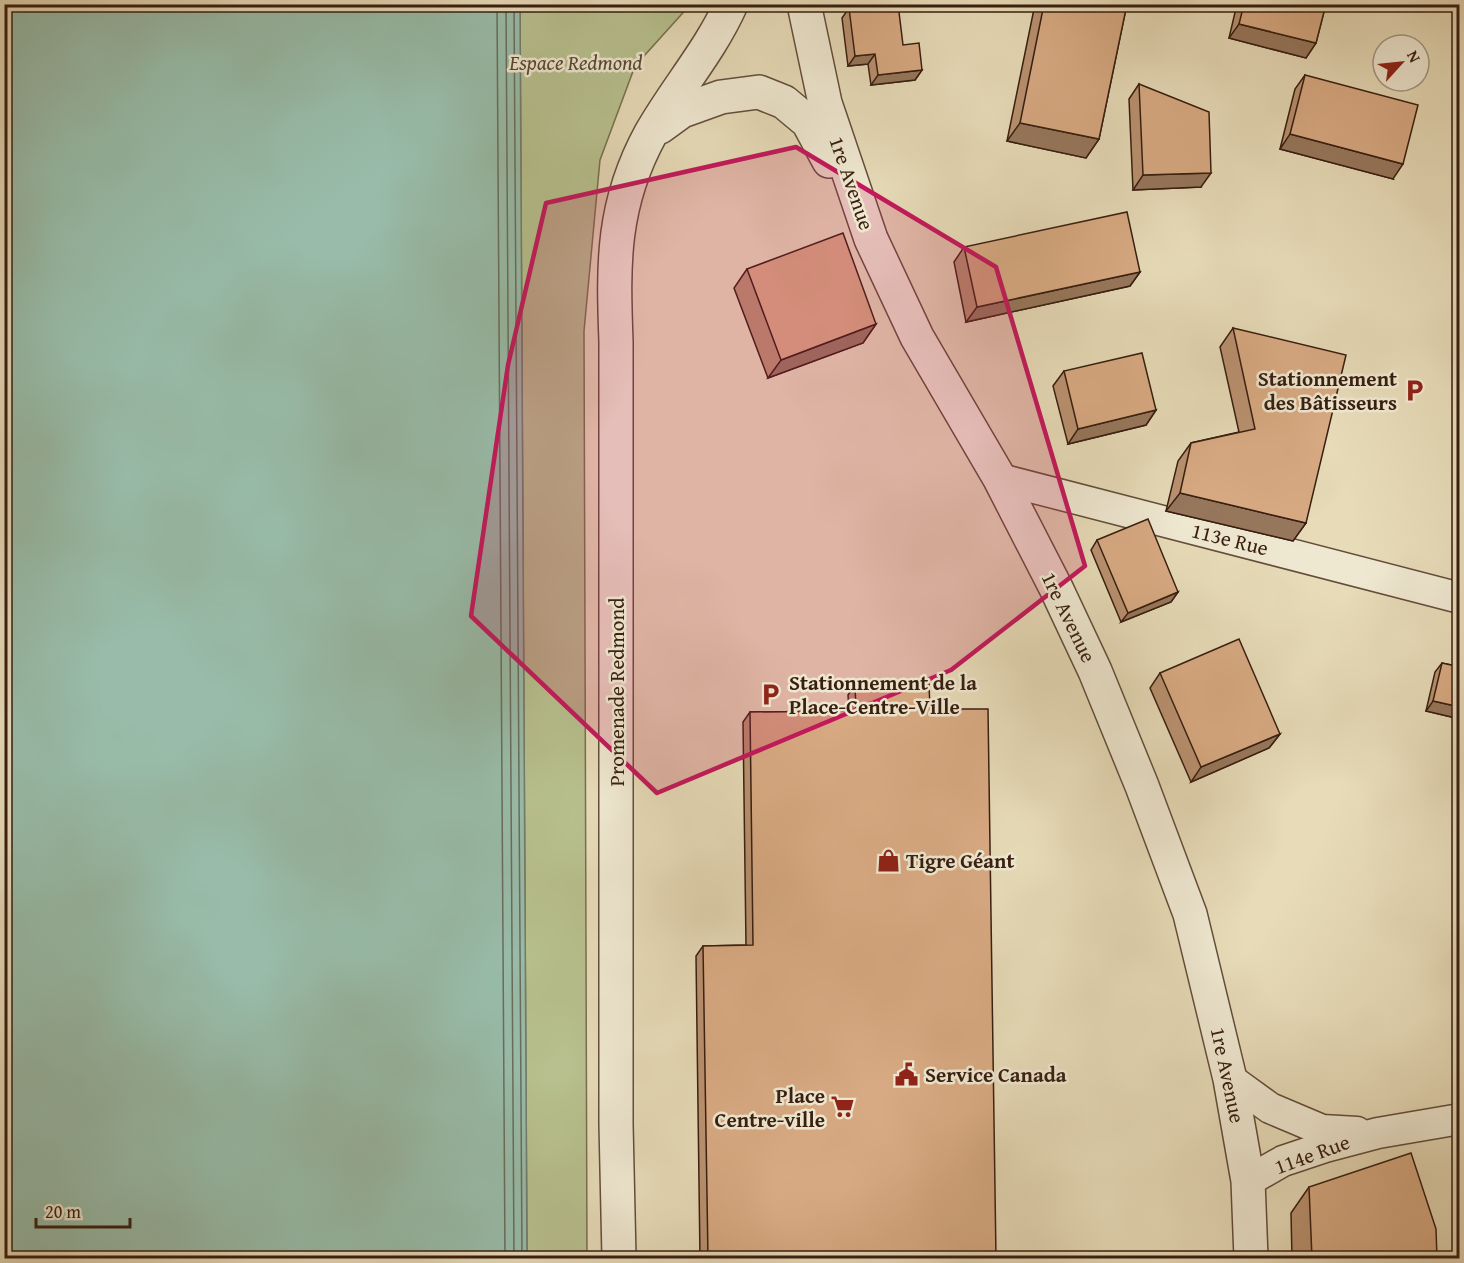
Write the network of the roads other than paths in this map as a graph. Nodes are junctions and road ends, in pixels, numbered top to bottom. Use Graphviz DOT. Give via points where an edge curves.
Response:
graph roads {
  1 [pos="731,4"];
  2 [pos="804,4"];
  3 [pos="652,132"];
  4 [pos="871,239"];
  5 [pos="1000,479"];
  6 [pos="1460,598"];
  7 [pos="1230,1079"];
  8 [pos="1460,1119"];
  9 [pos="1378,1133"];
  10 [pos="1248,1180"];
  11 [pos="619,1258"];
  12 [pos="1251,1258"];
  1 -- 3 [label="street, Promenade Redmond"];
  2 -- 4 [label="street, 1re Avenue" via="825,103"];
  3 -- 4 [label="street, Promenade Redmond" via="682,111 721,97 759,92 783,102 808,122"];
  3 -- 11 [label="street, Promenade Redmond" via="629,179 618,226 614,283"];
  4 -- 5 [label="street, 1re Avenue" via="917,337"];
  5 -- 6 [label="street, 113e Rue"];
  5 -- 7 [label="street, 1re Avenue" via="1095,671 1142,786 1190,914"];
  7 -- 9 [label="street, 114e Rue" via="1270,1108 1322,1130"];
  7 -- 10 [label="street, 1re Avenue"];
  8 -- 9 [label="street, 114e Rue"];
  9 -- 10 [label="street, 114e Rue" via="1283,1161"];
  10 -- 12 [label="street, 1re Avenue"];
}
